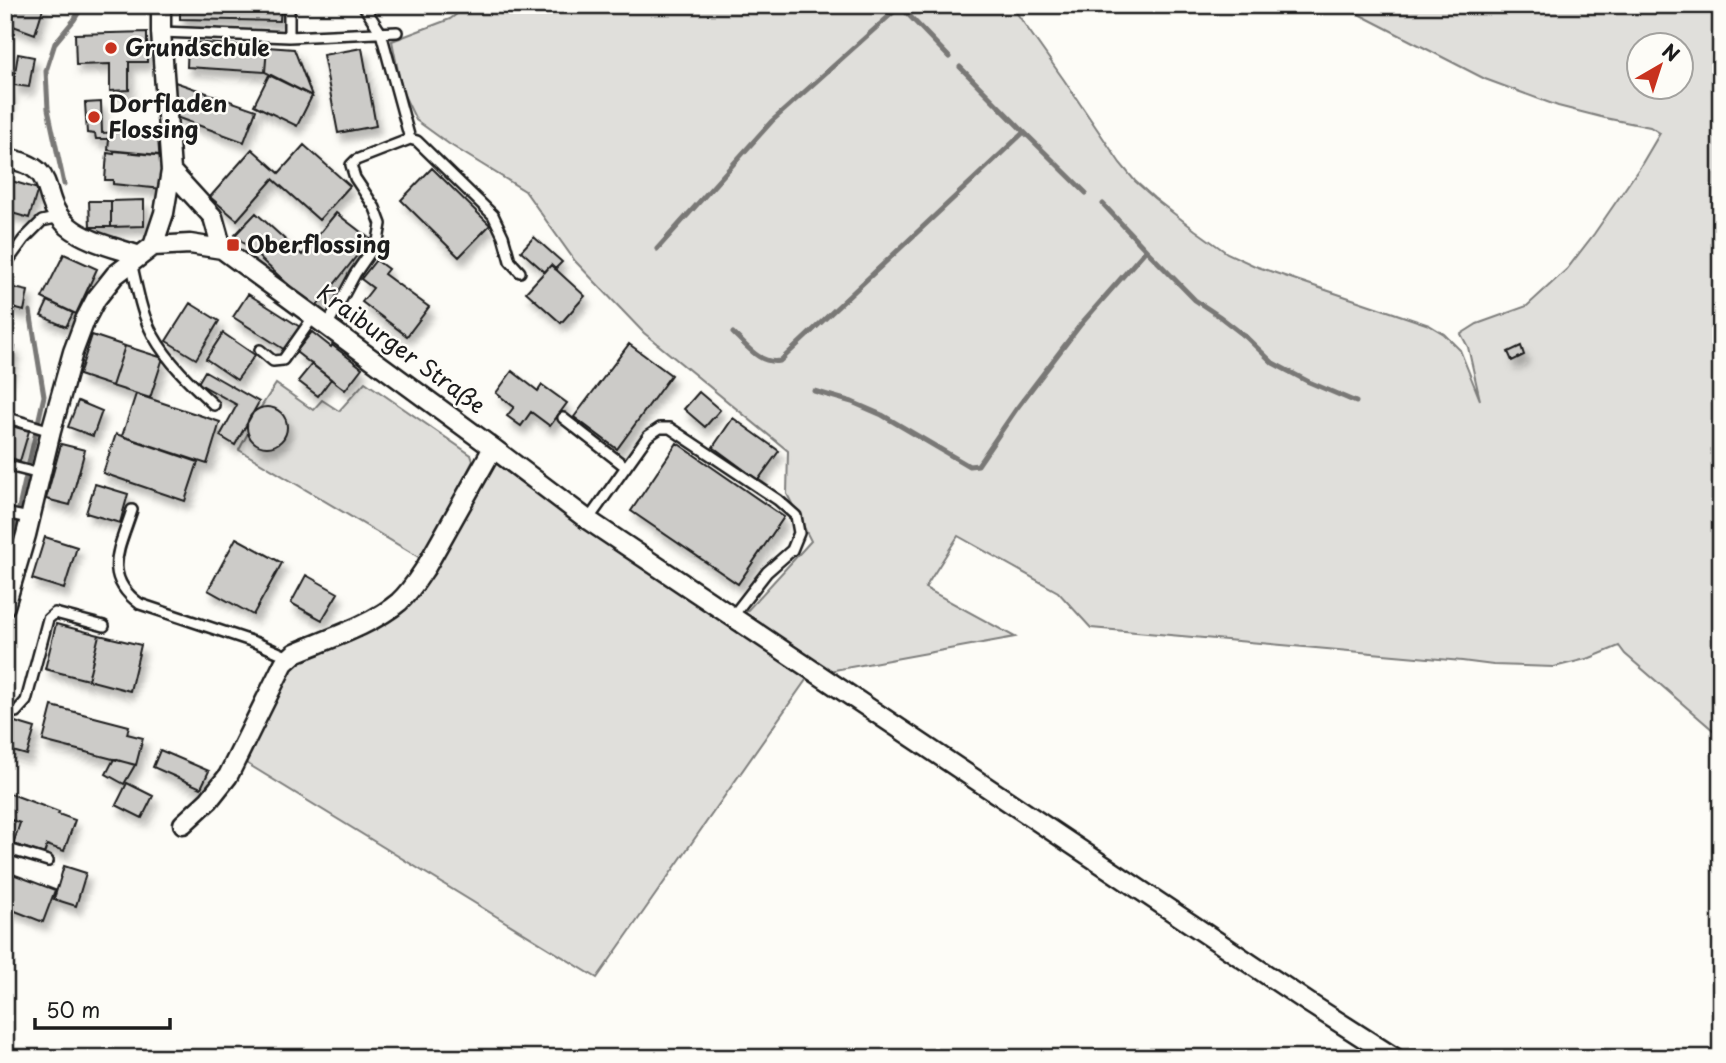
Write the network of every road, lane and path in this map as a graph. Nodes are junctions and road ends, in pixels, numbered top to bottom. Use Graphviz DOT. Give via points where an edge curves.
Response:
graph roads {
  1 [pos="161,5"];
  2 [pos="289,5"];
  3 [pos="362,5"];
  4 [pos="161,32"];
  5 [pos="397,32"];
  6 [pos="381,33"];
  7 [pos="289,37"];
  8 [pos="410,139"];
  9 [pos="5,158"];
  10 [pos="171,172"];
  11 [pos="60,217"];
  12 [pos="222,249"];
  13 [pos="141,255"];
  14 [pos="5,265"];
  15 [pos="520,272"];
  16 [pos="321,321"];
  17 [pos="260,350"];
  18 [pos="214,405"];
  19 [pos="5,418"];
  20 [pos="563,418"];
  21 [pos="49,430"];
  22 [pos="493,448"];
  23 [pos="5,465"];
  24 [pos="626,467"];
  25 [pos="38,473"];
  26 [pos="132,510"];
  27 [pos="6,513"];
  28 [pos="27,517"];
  29 [pos="587,520"];
  30 [pos="8,586"];
  31 [pos="5,606"];
  32 [pos="732,617"];
  33 [pos="104,626"];
  34 [pos="289,657"];
  35 [pos="5,710"];
  36 [pos="183,824"];
  37 [pos="5,848"];
  38 [pos="48,861"];
  39 [pos="1395,1058"];
  1 -- 4 [label="street"];
  2 -- 7 [label="lane"];
  3 -- 6 [label="lane"];
  4 -- 7 [label="lane"];
  4 -- 10 [label="street"];
  5 -- 6 [label="lane"];
  6 -- 7 [label="lane"];
  6 -- 8 [label="lane"];
  8 -- 15 [label="lane" via="493,215 510,261"];
  8 -- 16 [label="lane" via="351,166 381,224 378,241"];
  9 -- 11 [label="street" via="28,164 42,174"];
  10 -- 12 [label="street" via="213,217"];
  10 -- 13 [label="street" via="164,214"];
  11 -- 13 [label="street" via="82,235"];
  11 -- 14 [label="lane" via="42,221"];
  12 -- 13 [label="street, Kraiburger Straße" via="190,244"];
  12 -- 16 [label="street, Kraiburger Straße"];
  13 -- 18 [label="lane" via="141,303 153,334 188,382"];
  13 -- 21 [label="street" via="104,287 85,320"];
  16 -- 17 [label="lane" via="283,360 273,361"];
  16 -- 22 [label="street, Kraiburger Straße"];
  19 -- 21 [label="lane"];
  20 -- 24 [label="lane"];
  21 -- 25 [label="street"];
  22 -- 29 [label="street, Kraiburger Straße"];
  22 -- 34 [label="street" via="417,582 398,603"];
  23 -- 25 [label="lane"];
  24 -- 29 [label="lane"];
  24 -- 32 [label="lane" via="648,436 670,428 796,516 799,533 792,550 767,572"];
  25 -- 28 [label="street"];
  26 -- 34 [label="lane" via="116,561 122,587 130,597"];
  27 -- 28 [label="lane"];
  28 -- 30 [label="street" via="26,535"];
  29 -- 32 [label="street, Kraiburger Straße"];
  30 -- 31 [label="street"];
  32 -- 39 [label="street, Kraiburger Straße"];
  33 -- 35 [label="lane" via="54,613 48,619 26,701 16,712"];
  34 -- 36 [label="street" via="228,776"];
  37 -- 38 [label="lane"];
}
